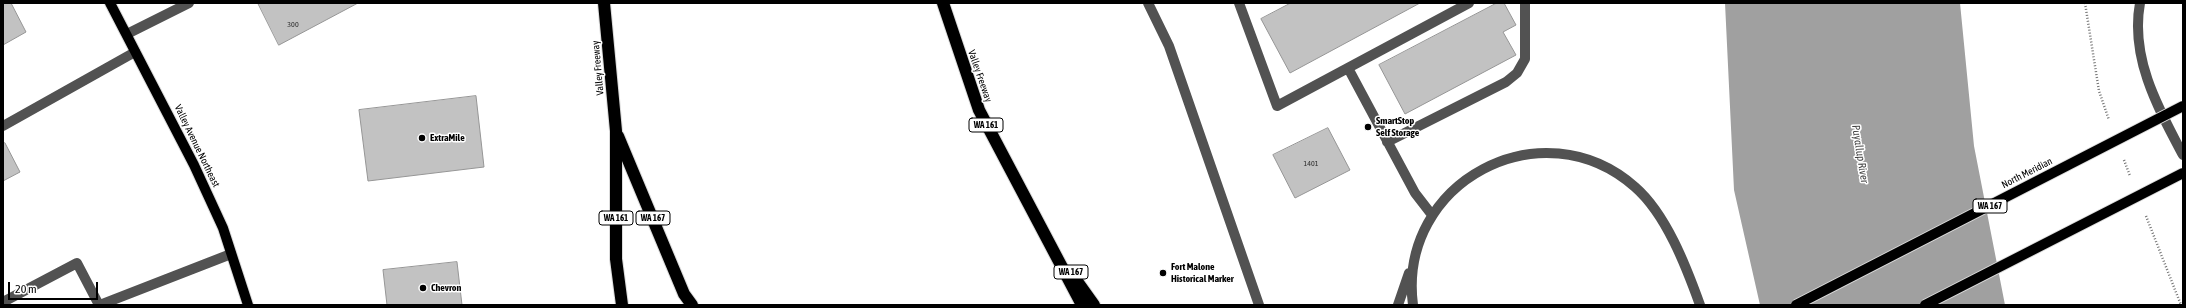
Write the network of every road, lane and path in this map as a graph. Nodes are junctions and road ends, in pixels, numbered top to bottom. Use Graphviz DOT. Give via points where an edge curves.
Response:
graph roads {
  1 [pos="110,3"];
  2 [pos="189,3"];
  3 [pos="604,3"];
  4 [pos="943,3"];
  5 [pos="1148,3"];
  6 [pos="1239,3"];
  7 [pos="1469,3"];
  8 [pos="1525,3"];
  9 [pos="2085,3"];
  10 [pos="2140,3"];
  11 [pos="2089,30"];
  12 [pos="127,34"];
  13 [pos="135,52"];
  14 [pos="1348,68"];
  15 [pos="2183,106"];
  16 [pos="3,126"];
  17 [pos="616,131"];
  18 [pos="1387,142"];
  19 [pos="2183,155"];
  20 [pos="2183,173"];
  21 [pos="1432,215"];
  22 [pos="2146,216"];
  23 [pos="1047,239"];
  24 [pos="1416,253"];
  25 [pos="231,254"];
  26 [pos="3,302"];
  27 [pos="100,305"];
  28 [pos="248,305"];
  29 [pos="622,305"];
  30 [pos="692,305"];
  31 [pos="1082,305"];
  32 [pos="1094,305"];
  33 [pos="1259,305"];
  34 [pos="1398,305"];
  35 [pos="1414,305"];
  36 [pos="1700,305"];
  37 [pos="1796,305"];
  38 [pos="1925,305"];
  39 [pos="2181,305"];
  1 -- 12 [label="main road, Valley Avenue Northeast"];
  2 -- 12 [label="street"];
  3 -- 17 [label="highway, Valley Freeway / WA 161"];
  4 -- 23 [label="highway, Valley Freeway / WA 161" via="979,110"];
  5 -- 33 [label="street" via="1169,46"];
  6 -- 14 [label="street" via="1277,106"];
  7 -- 14 [label="street"];
  8 -- 18 [label="street" via="1525,59 1517,73 1506,82"];
  9 -- 11 [label="path"];
  10 -- 19 [label="street" via="2137,20 2141,57 2156,103"];
  12 -- 13 [label="main road, Valley Avenue Northeast"];
  13 -- 16 [label="street"];
  13 -- 25 [label="main road, Valley Avenue Northeast" via="194,165 223,228"];
  14 -- 18 [label="street"];
  15 -- 37 [label="main road, North Meridian / WA 167, bridge"];
  17 -- 29 [label="highway, WA 161" via="616,259"];
  17 -- 30 [label="highway, WA 167" via="684,294"];
  18 -- 21 [label="street" via="1415,193"];
  20 -- 38 [label="main road, bridge"];
  21 -- 24 [label="street"];
  21 -- 36 [label="street" via="1461,183 1497,162 1538,153 1580,157 1618,174 1650,202 1665,226"];
  22 -- 39 [label="path"];
  23 -- 31 [label="highway, WA 161"];
  23 -- 32 [label="highway, WA 167"];
  24 -- 34 [label="street"];
  24 -- 35 [label="street" via="1412,274"];
  25 -- 27 [label="street"];
  25 -- 28 [label="main road, Valley Avenue Northeast"];
  26 -- 27 [label="street" via="77,263"];
}
